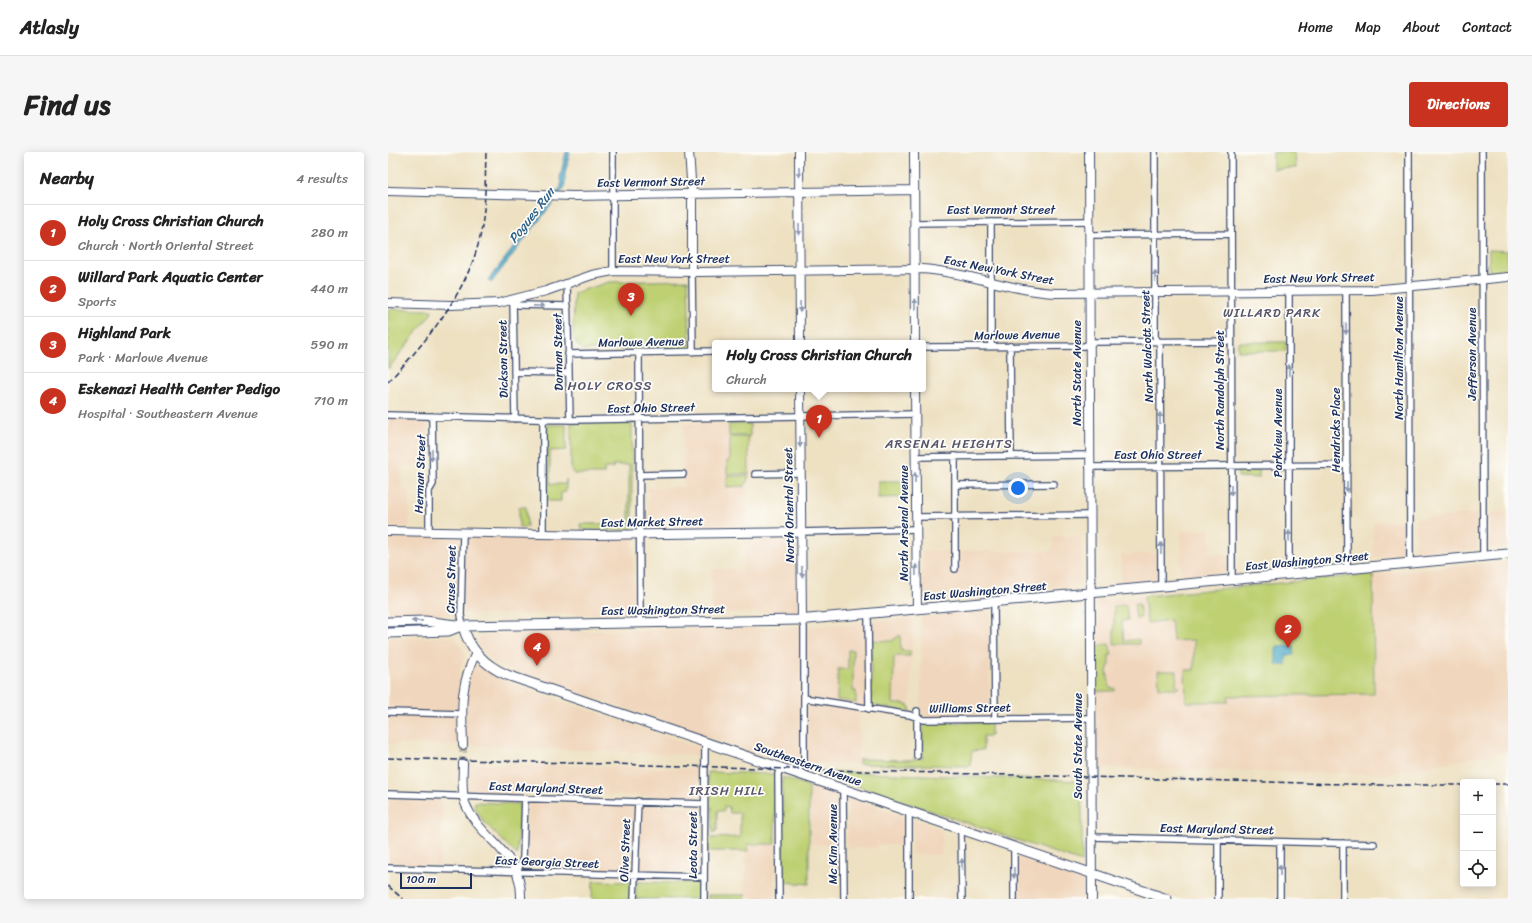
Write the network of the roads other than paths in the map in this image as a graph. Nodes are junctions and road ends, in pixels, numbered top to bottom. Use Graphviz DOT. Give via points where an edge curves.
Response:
graph roads {
  1 [pos="613,152"];
  2 [pos="689,152"];
  3 [pos="799,152"];
  4 [pos="914,152"];
  5 [pos="1089,152"];
  6 [pos="1155,152"];
  7 [pos="1231,152"];
  8 [pos="1409,152"];
  9 [pos="1482,152"];
  10 [pos="914,190"];
  11 [pos="388,191"];
  12 [pos="799,192"];
  13 [pos="692,193"];
  14 [pos="613,196"];
  15 [pos="1089,221"];
  16 [pos="991,222"];
  17 [pos="914,223"];
  18 [pos="1231,234"];
  19 [pos="1089,235"];
  20 [pos="1155,235"];
  21 [pos="914,269"];
  22 [pos="799,270"];
  23 [pos="613,271"];
  24 [pos="692,272"];
  25 [pos="1508,277"];
  26 [pos="1483,280"];
  27 [pos="991,281"];
  28 [pos="568,284"];
  29 [pos="1410,287"];
  30 [pos="1346,290"];
  31 [pos="1289,291"];
  32 [pos="1155,292"];
  33 [pos="1231,292"];
  34 [pos="1089,293"];
  35 [pos="513,300"];
  36 [pos="388,303"];
  37 [pos="568,306"];
  38 [pos="800,340"];
  39 [pos="915,340"];
  40 [pos="1157,341"];
  41 [pos="1231,341"];
  42 [pos="1089,344"];
  43 [pos="991,346"];
  44 [pos="1010,346"];
  45 [pos="926,347"];
  46 [pos="712,351"];
  47 [pos="693,352"];
  48 [pos="639,353"];
  49 [pos="568,354"];
  50 [pos="514,372"];
  51 [pos="568,373"];
  52 [pos="800,392"];
  53 [pos="915,392"];
  54 [pos="915,414"];
  55 [pos="388,415"];
  56 [pos="432,416"];
  57 [pos="800,416"];
  58 [pos="515,419"];
  59 [pos="543,419"];
  60 [pos="639,419"];
  61 [pos="570,420"];
  62 [pos="1089,455"];
  63 [pos="955,456"];
  64 [pos="1011,456"];
  65 [pos="915,457"];
  66 [pos="1290,465"];
  67 [pos="1346,465"];
  68 [pos="1160,466"];
  69 [pos="1231,466"];
  70 [pos="1089,467"];
  71 [pos="800,473"];
  72 [pos="683,474"];
  73 [pos="755,474"];
  74 [pos="639,475"];
  75 [pos="1054,484"];
  76 [pos="955,485"];
  77 [pos="1089,515"];
  78 [pos="955,516"];
  79 [pos="916,517"];
  80 [pos="916,530"];
  81 [pos="388,531"];
  82 [pos="429,532"];
  83 [pos="801,532"];
  84 [pos="463,533"];
  85 [pos="640,534"];
  86 [pos="543,535"];
  87 [pos="1508,554"];
  88 [pos="1483,557"];
  89 [pos="1410,564"];
  90 [pos="955,569"];
  91 [pos="1347,570"];
  92 [pos="1289,575"];
  93 [pos="1232,580"];
  94 [pos="1161,587"];
  95 [pos="1089,594"];
  96 [pos="994,602"];
  97 [pos="917,609"];
  98 [pos="868,614"];
  99 [pos="802,620"];
  100 [pos="388,622"];
  101 [pos="640,622"];
  102 [pos="463,626"];
  103 [pos="388,633"];
  104 [pos="476,653"];
  105 [pos="804,698"];
  106 [pos="869,709"];
  107 [pos="917,711"];
  108 [pos="388,712"];
  109 [pos="462,714"];
  110 [pos="917,718"];
  111 [pos="1090,718"];
  112 [pos="995,719"];
  113 [pos="705,742"];
  114 [pos="463,746"];
  115 [pos="918,756"];
  116 [pos="463,763"];
  117 [pos="781,768"];
  118 [pos="799,774"];
  119 [pos="844,789"];
  120 [pos="388,794"];
  121 [pos="463,796"];
  122 [pos="525,798"];
  123 [pos="638,802"];
  124 [pos="704,804"];
  125 [pos="909,811"];
  126 [pos="961,829"];
  127 [pos="1091,837"];
  128 [pos="1218,840"];
  129 [pos="1280,842"];
  130 [pos="1343,843"];
  131 [pos="1374,844"];
  132 [pos="1014,847"];
  133 [pos="388,868"];
  134 [pos="517,872"];
  135 [pos="1091,873"];
  136 [pos="635,875"];
  137 [pos="704,877"];
  138 [pos="1156,897"];
  139 [pos="521,899"];
  140 [pos="634,899"];
  141 [pos="704,899"];
  142 [pos="779,899"];
  143 [pos="844,899"];
  144 [pos="909,899"];
  145 [pos="962,899"];
  146 [pos="1014,899"];
  147 [pos="1092,899"];
  148 [pos="1167,899"];
  149 [pos="1218,899"];
  150 [pos="1280,899"];
  151 [pos="1343,899"];
  1 -- 14 [label="street"];
  2 -- 13 [label="street"];
  3 -- 12 [label="street, one-way"];
  4 -- 10 [label="street"];
  5 -- 15 [label="street, North State Avenue"];
  6 -- 20 [label="street, North Walcott Street"];
  7 -- 18 [label="street, North Randolph Street"];
  8 -- 29 [label="street, North Hamilton Avenue"];
  9 -- 26 [label="street, Jefferson Avenue"];
  10 -- 12 [label="street, East Vermont Street"];
  10 -- 17 [label="street"];
  11 -- 14 [label="street, East Vermont Street"];
  12 -- 13 [label="street, East Vermont Street"];
  12 -- 22 [label="street, one-way"];
  13 -- 14 [label="street, East Vermont Street"];
  13 -- 24 [label="street"];
  14 -- 23 [label="street"];
  15 -- 16 [label="street, East Vermont Street"];
  15 -- 19 [label="street, North State Avenue"];
  16 -- 17 [label="street, East Vermont Street"];
  16 -- 27 [label="street"];
  17 -- 21 [label="street"];
  18 -- 20 [label="street"];
  18 -- 33 [label="street, North Randolph Street"];
  19 -- 20 [label="street"];
  19 -- 34 [label="street, North State Avenue"];
  32 -- 20 [label="street, North Walcott Street, one-way"];
  21 -- 22 [label="street, East New York Street"];
  21 -- 27 [label="street, East New York Street" via="948,271"];
  39 -- 21 [label="street, one-way"];
  22 -- 24 [label="street, East New York Street"];
  22 -- 38 [label="street, one-way"];
  23 -- 24 [label="street, East New York Street"];
  23 -- 28 [label="street, East New York Street"];
  24 -- 47 [label="street"];
  25 -- 26 [label="street, East New York Street"];
  26 -- 29 [label="street, East New York Street"];
  26 -- 88 [label="street, Jefferson Avenue"];
  27 -- 34 [label="street, East New York Street" via="1041,292"];
  27 -- 43 [label="street"];
  28 -- 35 [label="street, East New York Street"];
  28 -- 37 [label="street, Dorman Street"];
  29 -- 30 [label="street, East New York Street"];
  29 -- 89 [label="street, North Hamilton Avenue"];
  30 -- 31 [label="street, East New York Street"];
  30 -- 67 [label="street, Hendricks Place, one-way"];
  31 -- 33 [label="street, East New York Street"];
  66 -- 31 [label="street, Parkview Avenue, one-way"];
  32 -- 33 [label="street, East New York Street"];
  32 -- 34 [label="street, East New York Street"];
  32 -- 40 [label="street, North Walcott Street"];
  33 -- 41 [label="street, North Randolph Street"];
  34 -- 42 [label="street, North State Avenue"];
  35 -- 36 [label="street, East New York Street" via="476,304"];
  35 -- 37 [label="street, East New York Street, one-way" via="518,305"];
  35 -- 50 [label="street, Dickson Street"];
  37 -- 49 [label="street, Dorman Street"];
  40 -- 41 [label="street, Marlowe Avenue"];
  40 -- 42 [label="street, Marlowe Avenue"];
  68 -- 40 [label="street, North Walcott Street, one-way" via="1160,346"];
  41 -- 69 [label="street, North Randolph Street"];
  42 -- 44 [label="street, Marlowe Avenue"];
  42 -- 62 [label="street, North State Avenue"];
  43 -- 44 [label="street, Marlowe Avenue"];
  43 -- 45 [label="street, Marlowe Avenue"];
  44 -- 64 [label="street"];
  46 -- 47 [label="street, Marlowe Avenue"];
  47 -- 48 [label="street, Marlowe Avenue"];
  48 -- 49 [label="street, Marlowe Avenue"];
  48 -- 60 [label="street"];
  49 -- 51 [label="street, Dorman Street"];
  50 -- 51 [label="street"];
  50 -- 58 [label="street, Dickson Street"];
  51 -- 61 [label="street, Dorman Street"];
  52 -- 57 [label="street, North Oriental Street"];
  53 -- 54 [label="street, North Arsenal Avenue"];
  54 -- 57 [label="street, East Ohio Street"];
  54 -- 65 [label="street, North Arsenal Avenue"];
  55 -- 56 [label="street, East Ohio Street"];
  56 -- 58 [label="street, East Ohio Street"];
  56 -- 82 [label="street, Herman Street, one-way" via="433,484 430,486"];
  57 -- 60 [label="street, East Ohio Street"];
  57 -- 71 [label="street, North Oriental Street, one-way"];
  58 -- 59 [label="street, East Ohio Street"];
  59 -- 61 [label="street, East Ohio Street"];
  59 -- 86 [label="street"];
  60 -- 61 [label="street, East Ohio Street"];
  60 -- 74 [label="street"];
  62 -- 64 [label="street"];
  62 -- 70 [label="street, North State Avenue"];
  63 -- 64 [label="street"];
  63 -- 65 [label="street"];
  63 -- 76 [label="street"];
  79 -- 65 [label="street, North Arsenal Avenue, one-way"];
  66 -- 67 [label="street, East Ohio Street"];
  66 -- 69 [label="street, East Ohio Street"];
  92 -- 66 [label="street, Parkview Avenue, one-way"];
  67 -- 91 [label="street, Hendricks Place, one-way"];
  68 -- 69 [label="street, East Ohio Street"];
  68 -- 70 [label="street, East Ohio Street"];
  94 -- 68 [label="street, North Walcott Street, one-way"];
  69 -- 93 [label="street, North Randolph Street, one-way"];
  70 -- 77 [label="street, North State Avenue"];
  71 -- 73 [label="street"];
  71 -- 83 [label="street, North Oriental Street"];
  72 -- 74 [label="street"];
  74 -- 85 [label="street"];
  75 -- 76 [label="street"];
  76 -- 78 [label="street"];
  77 -- 78 [label="street"];
  77 -- 95 [label="street, North State Avenue"];
  78 -- 79 [label="street"];
  78 -- 90 [label="street"];
  79 -- 80 [label="street, North Arsenal Avenue"];
  80 -- 83 [label="street, East Market Street"];
  97 -- 80 [label="street, North Arsenal Avenue, one-way"];
  81 -- 82 [label="street, East Market Street"];
  82 -- 84 [label="street, East Market Street"];
  83 -- 85 [label="street, East Market Street"];
  83 -- 99 [label="street, North Oriental Street, one-way"];
  84 -- 86 [label="street, East Market Street"];
  84 -- 102 [label="street, Cruse Street"];
  85 -- 86 [label="street, East Market Street"];
  85 -- 101 [label="street"];
  87 -- 88 [label="main road, East Washington Street"];
  88 -- 89 [label="main road, East Washington Street"];
  89 -- 91 [label="main road, East Washington Street"];
  91 -- 92 [label="main road, East Washington Street"];
  92 -- 93 [label="main road, East Washington Street"];
  93 -- 94 [label="main road, East Washington Street"];
  94 -- 95 [label="main road, East Washington Street"];
  95 -- 96 [label="main road, East Washington Street"];
  95 -- 111 [label="street, South State Avenue"];
  96 -- 97 [label="main road, East Washington Street"];
  96 -- 112 [label="street"];
  97 -- 98 [label="main road, East Washington Street"];
  98 -- 99 [label="main road, East Washington Street"];
  98 -- 106 [label="street"];
  99 -- 101 [label="main road, East Washington Street"];
  99 -- 105 [label="street"];
  102 -- 100 [label="main road, East Washington Street, one-way" via="425,621"];
  101 -- 102 [label="main road, East Washington Street"];
  102 -- 103 [label="main road, East Washington Street" via="448,631"];
  102 -- 104 [label="main road, Southeastern Avenue" via="466,638"];
  104 -- 109 [label="street" via="465,679"];
  104 -- 113 [label="main road, Southeastern Avenue" via="488,664 507,674"];
  105 -- 106 [label="street, Williams Street"];
  105 -- 118 [label="street" via="804,762"];
  106 -- 110 [label="street, Williams Street"];
  107 -- 110 [label="street"];
  108 -- 109 [label="street"];
  109 -- 114 [label="street"];
  110 -- 112 [label="street, Williams Street"];
  110 -- 115 [label="street"];
  111 -- 112 [label="street, Williams Street"];
  111 -- 127 [label="street, South State Avenue"];
  113 -- 117 [label="main road, Southeastern Avenue"];
  113 -- 124 [label="street, Leota Street"];
  116 -- 121 [label="street"];
  117 -- 118 [label="main road, Southeastern Avenue"];
  117 -- 142 [label="street" via="778,774"];
  118 -- 119 [label="main road, Southeastern Avenue"];
  119 -- 125 [label="main road, Southeastern Avenue"];
  119 -- 143 [label="street, Mc Kim Avenue"];
  120 -- 121 [label="street, East Maryland Street"];
  121 -- 122 [label="street, East Maryland Street"];
  121 -- 134 [label="street" via="473,818 505,853"];
  122 -- 123 [label="street, East Maryland Street"];
  122 -- 134 [label="street" via="523,858"];
  123 -- 124 [label="street, East Maryland Street"];
  123 -- 136 [label="street, Olive Street"];
  124 -- 137 [label="street, Leota Street"];
  125 -- 126 [label="main road, Southeastern Avenue"];
  125 -- 144 [label="street"];
  126 -- 132 [label="main road, Southeastern Avenue"];
  145 -- 126 [label="street, one-way"];
  127 -- 128 [label="street, East Maryland Street"];
  127 -- 135 [label="street, South State Avenue"];
  128 -- 129 [label="street, East Maryland Street"];
  128 -- 149 [label="street"];
  129 -- 130 [label="street, East Maryland Street"];
  150 -- 129 [label="street, one-way"];
  130 -- 131 [label="street, East Maryland Street"];
  130 -- 151 [label="street"];
  132 -- 135 [label="main road, Southeastern Avenue"];
  132 -- 146 [label="street, one-way"];
  133 -- 134 [label="street, East Georgia Street"];
  134 -- 136 [label="street, East Georgia Street"];
  134 -- 139 [label="street"];
  135 -- 138 [label="main road, Southeastern Avenue"];
  135 -- 147 [label="street, South State Avenue"];
  136 -- 137 [label="street, East Georgia Street"];
  136 -- 140 [label="street, Olive Street"];
  137 -- 141 [label="street, Leota Street"];
  138 -- 148 [label="main road, Southeastern Avenue"];
}
